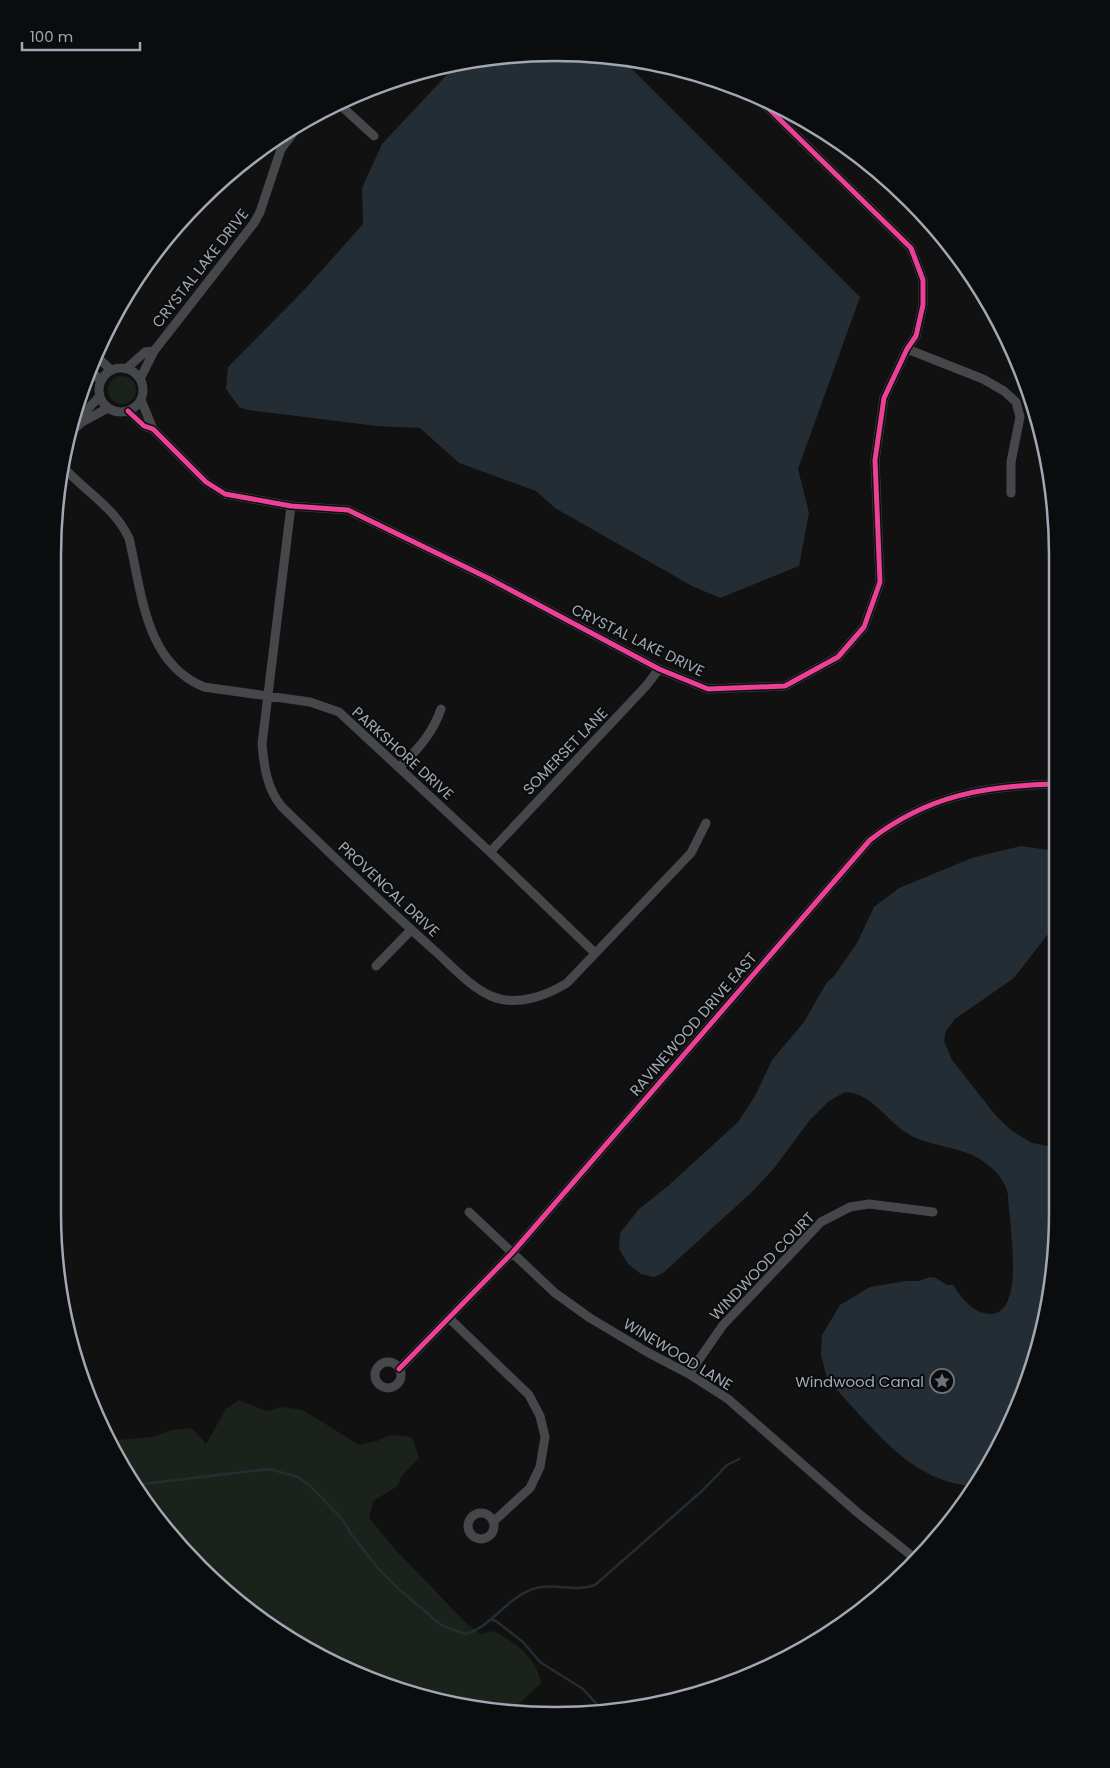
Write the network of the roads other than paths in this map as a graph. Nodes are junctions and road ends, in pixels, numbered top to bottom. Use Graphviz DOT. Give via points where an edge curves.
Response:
graph roads {
  1 [pos="344,109"];
  2 [pos="772,111"];
  3 [pos="374,136"];
  4 [pos="288,139"];
  5 [pos="907,349"];
  6 [pos="154,351"];
  7 [pos="101,361"];
  8 [pos="126,369"];
  9 [pos="111,370"];
  10 [pos="95,375"];
  11 [pos="140,379"];
  12 [pos="101,381"];
  13 [pos="100,396"];
  14 [pos="141,400"];
  15 [pos="108,408"];
  16 [pos="128,411"];
  17 [pos="82,422"];
  18 [pos="79,425"];
  19 [pos="153,430"];
  20 [pos="69,472"];
  21 [pos="1010,493"];
  22 [pos="291,506"];
  23 [pos="660,668"];
  24 [pos="268,695"];
  25 [pos="441,709"];
  26 [pos="400,767"];
  27 [pos="1049,784"];
  28 [pos="706,823"];
  29 [pos="490,852"];
  30 [pos="411,930"];
  31 [pos="595,953"];
  32 [pos="376,966"];
  33 [pos="469,1212"];
  34 [pos="933,1212"];
  35 [pos="512,1253"];
  36 [pos="450,1319"];
  37 [pos="399,1369"];
  38 [pos="689,1374"];
  39 [pos="493,1522"];
  40 [pos="911,1555"];
  1 -- 3 [label="street"];
  2 -- 5 [label="street, CRYSTAL LAKE DRIVE" via="911,248 923,280 923,305 916,336"];
  4 -- 6 [label="street, CRYSTAL LAKE DRIVE" via="281,149 254,223"];
  5 -- 21 [label="street" via="983,379 1016,402 1020,418 1011,462"];
  5 -- 23 [label="street, CRYSTAL LAKE DRIVE" via="884,398 875,460 880,582 864,627 838,657 785,686 708,689"];
  6 -- 8 [label="street, CRYSTAL LAKE DRIVE" via="145,352"];
  6 -- 11 [label="street, CRYSTAL LAKE DRIVE"];
  7 -- 9 [label="street"];
  8 -- 9 [label="street"];
  8 -- 11 [label="street"];
  9 -- 12 [label="street"];
  10 -- 12 [label="street"];
  11 -- 14 [label="street, CRYSTAL LAKE DRIVE"];
  12 -- 13 [label="street"];
  13 -- 15 [label="street"];
  13 -- 17 [label="street" via="82,415"];
  14 -- 16 [label="street"];
  14 -- 19 [label="street, CRYSTAL LAKE DRIVE"];
  15 -- 16 [label="street"];
  15 -- 17 [label="street"];
  16 -- 19 [label="street, CRYSTAL LAKE DRIVE"];
  17 -- 18 [label="street"];
  19 -- 22 [label="street, CRYSTAL LAKE DRIVE" via="214,489 234,496"];
  20 -- 24 [label="street, PARKSHORE DRIVE" via="113,512 123,526 129,538 151,634 173,667 188,681 204,687"];
  22 -- 23 [label="street, CRYSTAL LAKE DRIVE" via="348,510 378,523"];
  22 -- 24 [label="street, PROVENCAL DRIVE"];
  23 -- 29 [label="street, SOMERSET LANE"];
  24 -- 26 [label="street, PARKSHORE DRIVE" via="310,702 339,712"];
  24 -- 30 [label="street, PROVENCAL DRIVE" via="262,744 264,769 275,799"];
  25 -- 26 [label="street" via="427,738"];
  26 -- 29 [label="street, PARKSHORE DRIVE"];
  27 -- 35 [label="street, RAVINEWOOD DRIVE EAST" via="974,791 935,801 889,825 870,840"];
  28 -- 31 [label="street, PROVENCAL DRIVE" via="691,853"];
  29 -- 31 [label="street, PARKSHORE DRIVE"];
  30 -- 31 [label="street, PROVENCAL DRIVE" via="475,986 491,996 506,1000 551,994 567,983"];
  30 -- 32 [label="street"];
  33 -- 35 [label="street, WINEWOOD LANE"];
  34 -- 38 [label="street, WINDWOOD COURT" via="869,1204 850,1207 821,1222 723,1324"];
  35 -- 36 [label="street, RAVINEWOOD DRIVE EAST"];
  35 -- 38 [label="street, WINEWOOD LANE" via="556,1293 590,1318"];
  36 -- 37 [label="street, RAVINEWOOD DRIVE EAST"];
  36 -- 39 [label="street" via="529,1395 540,1416 545,1437 540,1467 530,1488"];
  38 -- 40 [label="street, WINEWOOD LANE" via="741,1410"];
}
